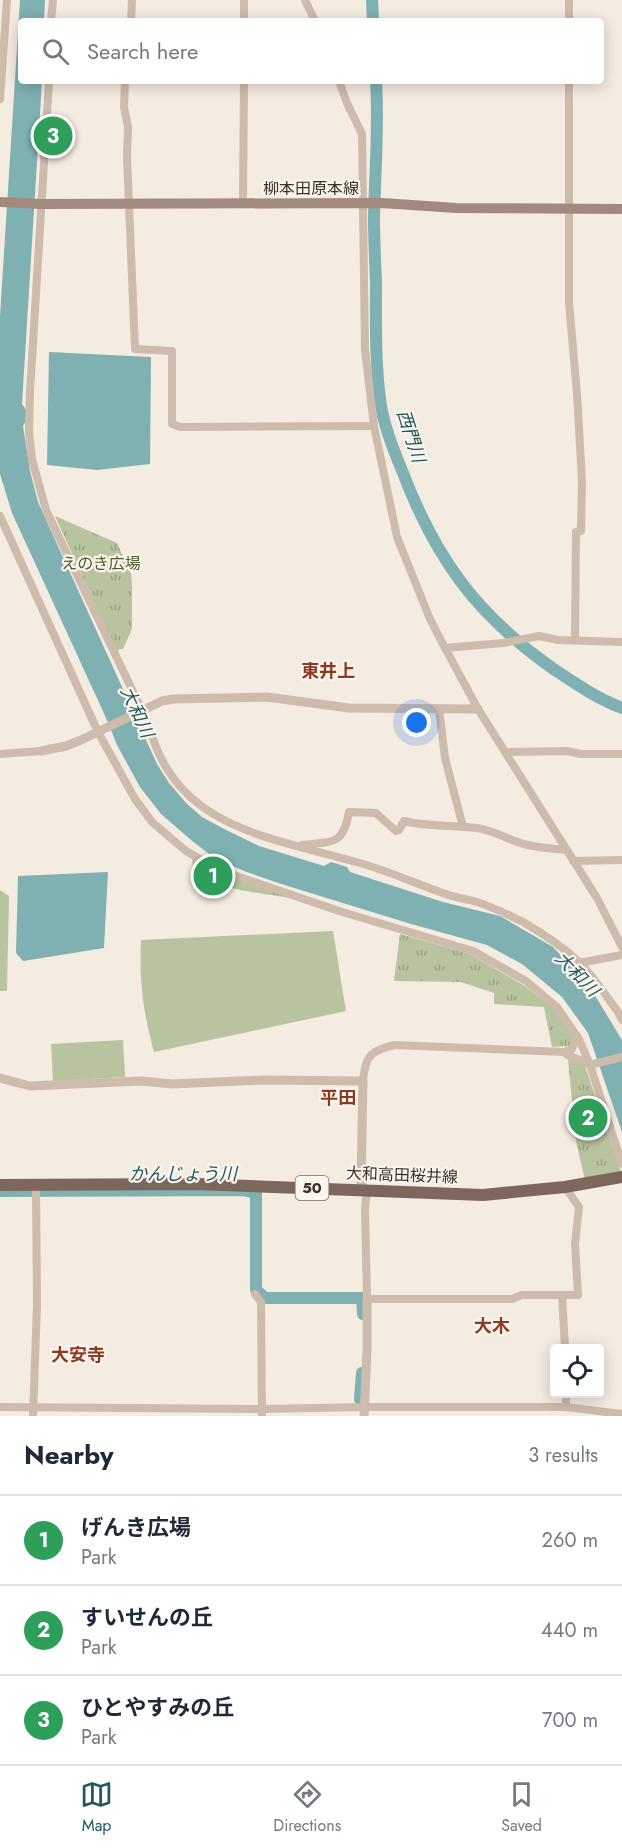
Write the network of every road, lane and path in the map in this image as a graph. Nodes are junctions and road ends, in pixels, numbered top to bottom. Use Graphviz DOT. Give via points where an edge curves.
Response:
graph roads {
  1 [pos="53,0"];
  2 [pos="132,0"];
  3 [pos="244,0"];
  4 [pos="305,0"];
  5 [pos="569,0"];
  6 [pos="4,1"];
  7 [pos="51,18"];
  8 [pos="131,18"];
  9 [pos="244,18"];
  10 [pos="314,18"];
  11 [pos="569,18"];
  12 [pos="50,84"];
  13 [pos="125,84"];
  14 [pos="244,84"];
  15 [pos="340,84"];
  16 [pos="569,84"];
  17 [pos="0,99"];
  18 [pos="0,202"];
  19 [pos="243,203"];
  20 [pos="366,203"];
  21 [pos="41,204"];
  22 [pos="128,204"];
  23 [pos="570,208"];
  24 [pos="622,209"];
  25 [pos="374,426"];
  26 [pos="0,516"];
  27 [pos="575,640"];
  28 [pos="622,642"];
  29 [pos="444,648"];
  30 [pos="438,709"];
  31 [pos="478,709"];
  32 [pos="141,712"];
  33 [pos="99,731"];
  34 [pos="41,751"];
  35 [pos="506,752"];
  36 [pos="0,754"];
  37 [pos="622,754"];
  38 [pos="463,827"];
  39 [pos="297,846"];
  40 [pos="566,850"];
  41 [pos="622,860"];
  42 [pos="573,861"];
  43 [pos="622,947"];
  44 [pos="622,955"];
  45 [pos="579,963"];
  46 [pos="622,1020"];
  47 [pos="577,1036"];
  48 [pos="564,1052"];
  49 [pos="622,1057"];
  50 [pos="592,1065"];
  51 [pos="0,1078"];
  52 [pos="363,1081"];
  53 [pos="622,1164"];
  54 [pos="622,1177"];
  55 [pos="0,1185"];
  56 [pos="565,1187"];
  57 [pos="36,1190"];
  58 [pos="366,1190"];
  59 [pos="255,1294"];
  60 [pos="562,1295"];
  61 [pos="367,1299"];
  62 [pos="566,1344"];
  63 [pos="566,1398"];
  64 [pos="0,1407"];
  65 [pos="566,1407"];
  66 [pos="364,1411"];
  67 [pos="33,1412"];
  68 [pos="155,1412"];
  69 [pos="178,1412"];
  70 [pos="208,1412"];
  71 [pos="235,1412"];
  72 [pos="262,1412"];
  73 [pos="592,1413"];
  74 [pos="622,1414"];
  1 -- 7 [label="street"];
  2 -- 8 [label="street"];
  3 -- 9 [label="street"];
  4 -- 10 [label="street"];
  5 -- 11 [label="street"];
  6 -- 17 [label="street"];
  12 -- 21 [label="street"];
  13 -- 22 [label="street"];
  14 -- 19 [label="street"];
  15 -- 20 [label="street" via="363,134"];
  16 -- 23 [label="street"];
  18 -- 21 [label="main road, 柳本田原本線"];
  19 -- 20 [label="main road, 柳本田原本線"];
  19 -- 22 [label="main road, 柳本田原本線"];
  20 -- 23 [label="main road, 柳本田原本線"];
  20 -- 25 [label="street" via="365,350"];
  21 -- 22 [label="main road, 柳本田原本線"];
  21 -- 32 [label="street" via="30,392 32,459 46,510"];
  22 -- 25 [label="street" via="135,349 172,351 172,424"];
  23 -- 24 [label="main road, 柳本田原本線"];
  23 -- 27 [label="street" via="569,317 582,481 581,531 576,532"];
  25 -- 29 [label="street" via="397,537"];
  26 -- 33 [label="street"];
  27 -- 28 [label="street"];
  27 -- 29 [label="street" via="539,636"];
  29 -- 31 [label="street"];
  30 -- 31 [label="street"];
  30 -- 32 [label="street" via="349,708 267,697 173,699"];
  30 -- 38 [label="street" via="445,758"];
  31 -- 35 [label="street"];
  32 -- 33 [label="street"];
  32 -- 39 [label="street" via="169,774 187,793 235,827"];
  33 -- 34 [label="street" via="66,746"];
  33 -- 47 [label="street" via="135,799 152,822 201,861 339,911 473,951 546,997"];
  34 -- 36 [label="street"];
  35 -- 37 [label="street"];
  35 -- 40 [label="street"];
  38 -- 39 [label="street" via="421,826 404,821 396,831 376,813 349,812 345,831 336,840"];
  38 -- 40 [label="street" via="496,832 540,848"];
  39 -- 45 [label="street" via="478,902 523,922"];
  40 -- 42 [label="street"];
  41 -- 42 [label="street"];
  42 -- 43 [label="street"];
  44 -- 45 [label="street"];
  45 -- 46 [label="street"];
  47 -- 48 [label="street" via="572,1049"];
  47 -- 50 [label="street"];
  48 -- 50 [label="street"];
  48 -- 52 [label="street" via="395,1046 375,1051 368,1058"];
  49 -- 50 [label="street"];
  50 -- 53 [label="street"];
  51 -- 52 [label="street" via="30,1086 142,1081"];
  52 -- 58 [label="street" via="361,1183"];
  54 -- 56 [label="main road, 大和高田桜井線 / 50"];
  55 -- 57 [label="main road, 大和高田桜井線 / 50"];
  56 -- 58 [label="main road, 大和高田桜井線 / 50" via="483,1195"];
  56 -- 60 [label="street" via="579,1207 575,1244 578,1295"];
  57 -- 58 [label="main road, 大和高田桜井線 / 50" via="196,1184"];
  57 -- 67 [label="street" via="38,1305"];
  58 -- 61 [label="street"];
  59 -- 72 [label="street" via="261,1302"];
  60 -- 61 [label="street"];
  60 -- 62 [label="street"];
  61 -- 66 [label="street"];
  63 -- 65 [label="street"];
  64 -- 67 [label="street"];
  65 -- 66 [label="street"];
  65 -- 73 [label="street"];
  66 -- 72 [label="street"];
  67 -- 68 [label="street"];
  68 -- 69 [label="street"];
  69 -- 70 [label="street"];
  70 -- 71 [label="street"];
  71 -- 72 [label="street"];
  73 -- 74 [label="street"];
}
